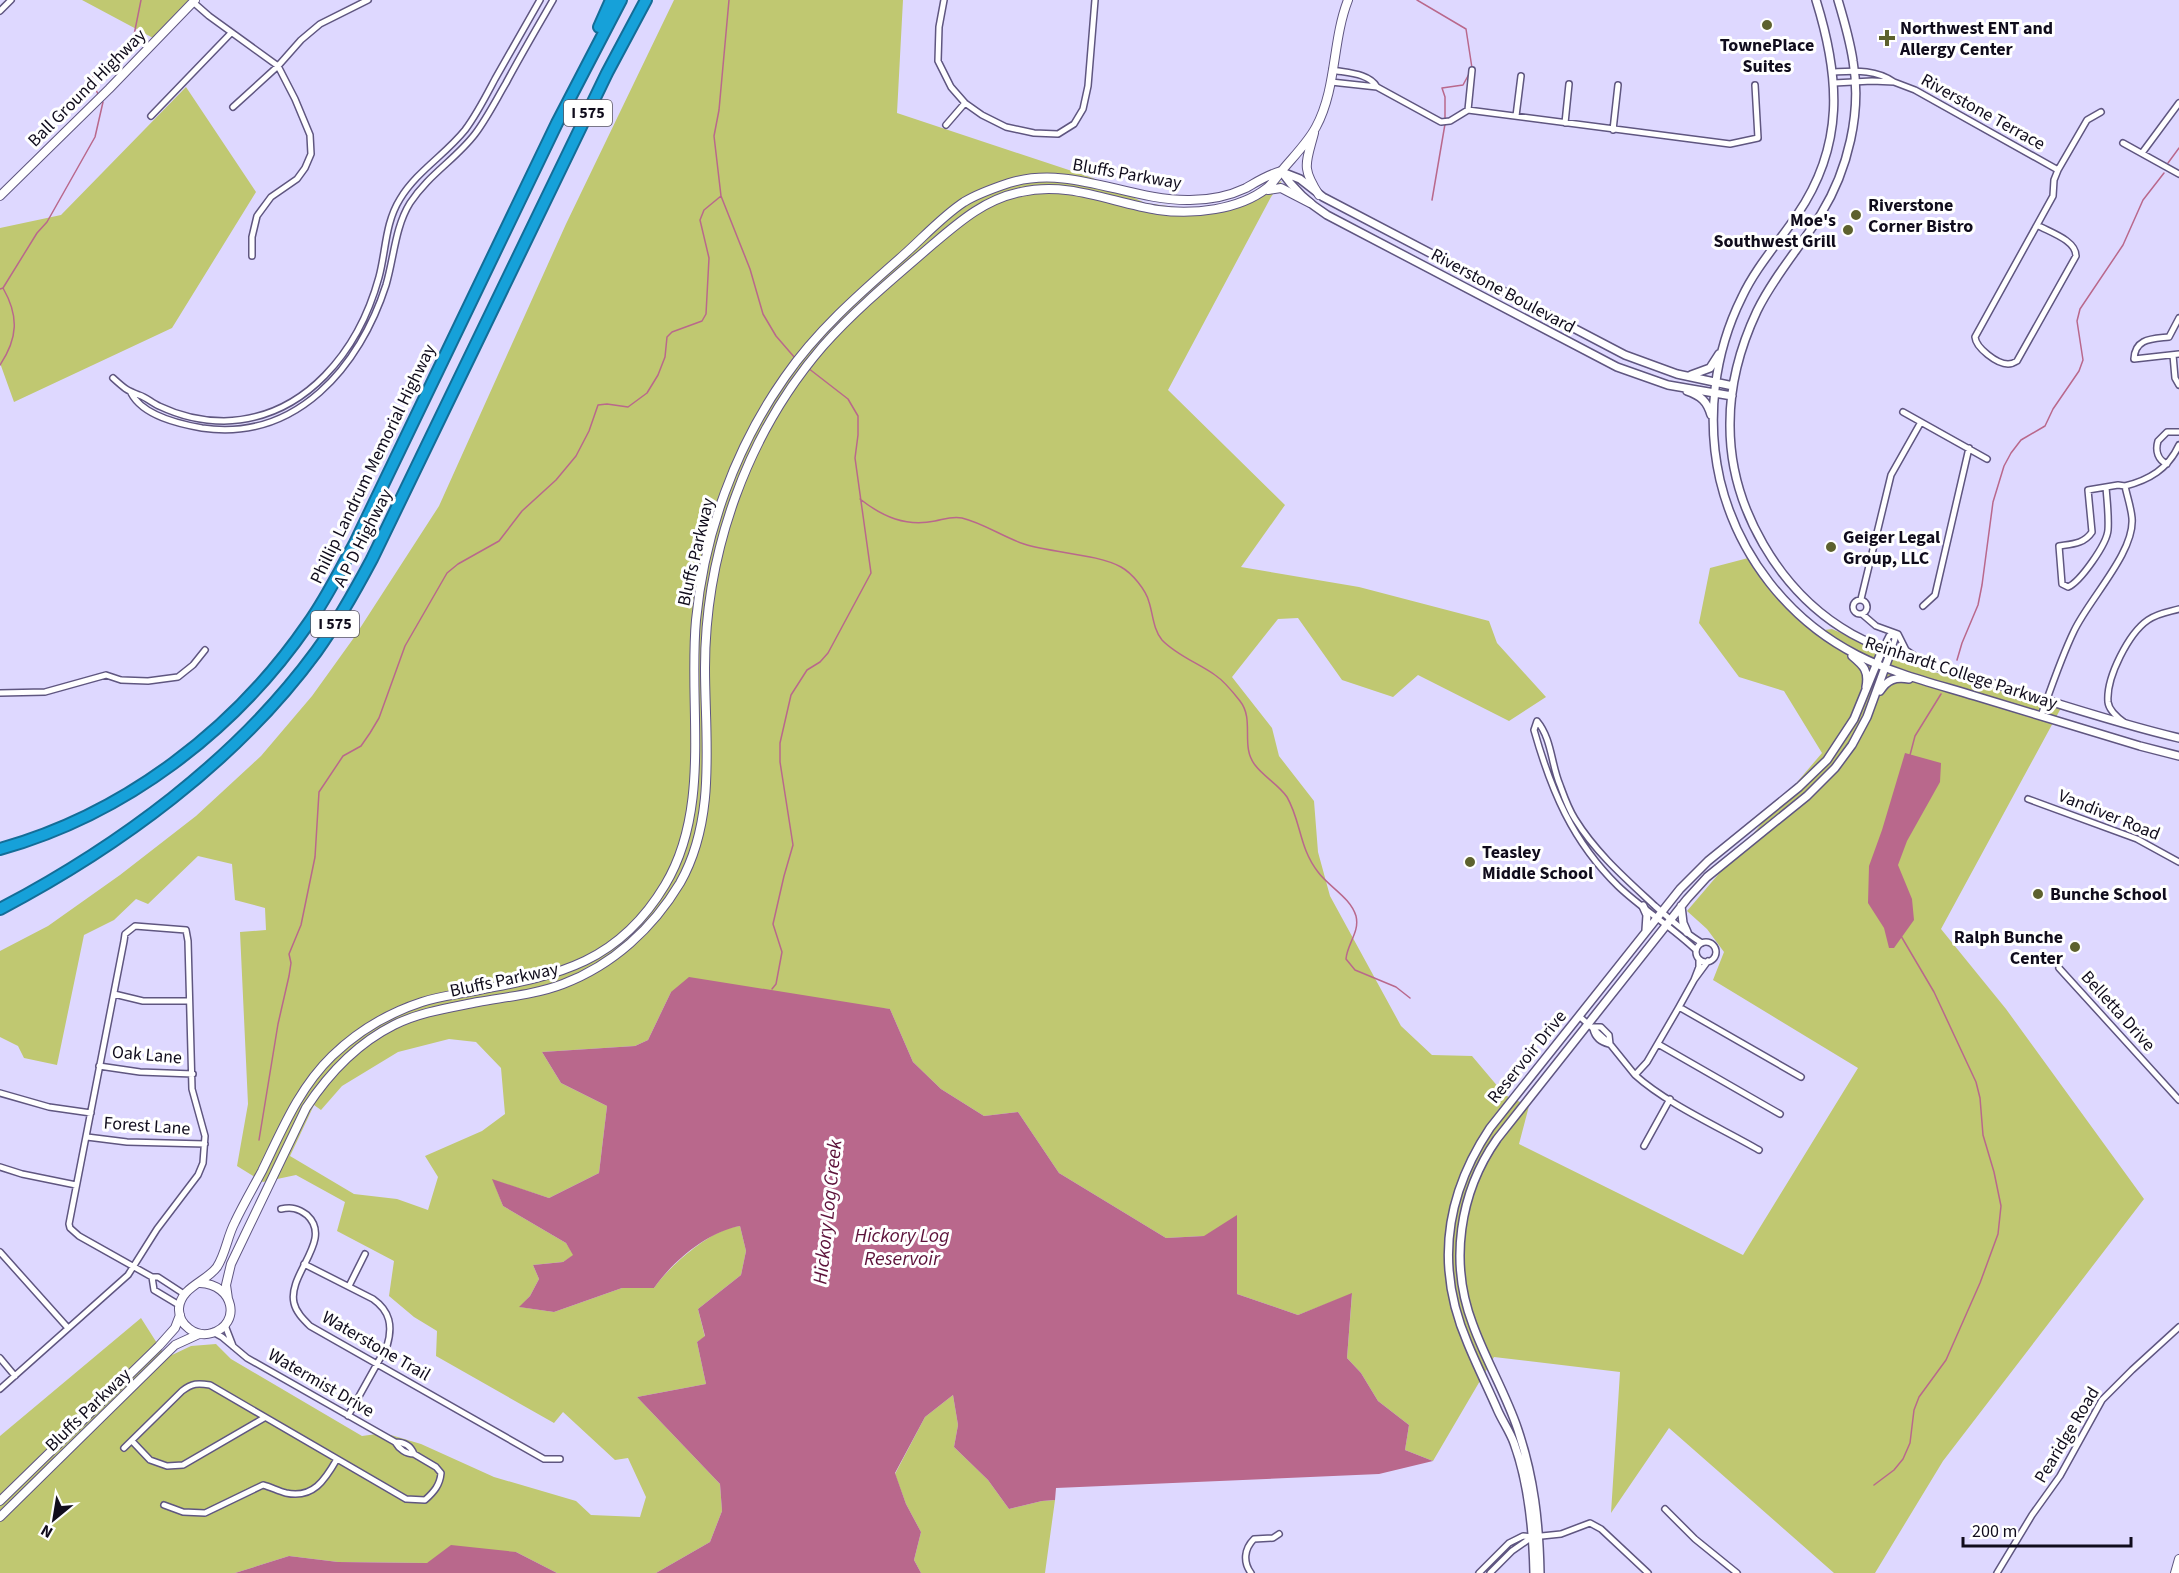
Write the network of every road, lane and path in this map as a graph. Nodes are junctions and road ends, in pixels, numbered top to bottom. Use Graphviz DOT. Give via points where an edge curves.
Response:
graph roads {
  1 [pos="11,0"];
  2 [pos="368,0"];
  3 [pos="540,0"];
  4 [pos="553,0"];
  5 [pos="611,0"];
  6 [pos="621,0"];
  7 [pos="646,0"];
  8 [pos="944,0"];
  9 [pos="1095,0"];
  10 [pos="1348,0"];
  11 [pos="1816,0"];
  12 [pos="1838,0"];
  13 [pos="194,1"];
  14 [pos="0,11"];
  15 [pos="231,33"];
  16 [pos="278,66"];
  17 [pos="1332,70"];
  18 [pos="1472,70"];
  19 [pos="1854,71"];
  20 [pos="1833,72"];
  21 [pos="1521,76"];
  22 [pos="1331,81"];
  23 [pos="1855,82"];
  24 [pos="1894,82"];
  25 [pos="1834,83"];
  26 [pos="1569,84"];
  27 [pos="1618,85"];
  28 [pos="1755,85"];
  29 [pos="1377,87"];
  30 [pos="965,103"];
  31 [pos="2179,103"];
  32 [pos="233,107"];
  33 [pos="1468,110"];
  34 [pos="2101,112"];
  35 [pos="151,116"];
  36 [pos="1516,116"];
  37 [pos="557,123"];
  38 [pos="1565,123"];
  39 [pos="946,125"];
  40 [pos="1317,126"];
  41 [pos="1613,130"];
  42 [pos="2123,143"];
  43 [pos="2142,153"];
  44 [pos="2058,170"];
  45 [pos="1281,171"];
  46 [pos="2179,174"];
  47 [pos="1127,191"];
  48 [pos="1261,192"];
  49 [pos="1319,195"];
  50 [pos="0,196"];
  51 [pos="1124,202"];
  52 [pos="1310,203"];
  53 [pos="2037,225"];
  54 [pos="252,256"];
  55 [pos="900,258"];
  56 [pos="908,266"];
  57 [pos="2179,318"];
  58 [pos="1723,350"];
  59 [pos="2176,355"];
  60 [pos="1688,376"];
  61 [pos="113,378"];
  62 [pos="1716,382"];
  63 [pos="2179,385"];
  64 [pos="1676,386"];
  65 [pos="1733,386"];
  66 [pos="1714,392"];
  67 [pos="131,393"];
  68 [pos="1732,396"];
  69 [pos="1903,412"];
  70 [pos="1713,422"];
  71 [pos="1921,422"];
  72 [pos="2179,432"];
  73 [pos="2179,445"];
  74 [pos="1968,448"];
  75 [pos="1987,459"];
  76 [pos="2167,464"];
  77 [pos="2125,486"];
  78 [pos="2106,487"];
  79 [pos="1861,599"];
  80 [pos="1923,606"];
  81 [pos="2179,609"];
  82 [pos="1862,614"];
  83 [pos="1893,633"];
  84 [pos="1831,640"];
  85 [pos="1883,648"];
  86 [pos="205,650"];
  87 [pos="1891,651"];
  88 [pos="1925,662"];
  89 [pos="1877,665"];
  90 [pos="1885,668"];
  91 [pos="1925,681"];
  92 [pos="0,693"];
  93 [pos="1864,698"];
  94 [pos="1874,700"];
  95 [pos="2047,700"];
  96 [pos="2041,716"];
  97 [pos="2125,724"];
  98 [pos="694,727"];
  99 [pos="705,727"];
  100 [pos="2179,738"];
  101 [pos="2179,756"];
  102 [pos="2028,799"];
  103 [pos="0,849"];
  104 [pos="2179,862"];
  105 [pos="1643,906"];
  106 [pos="1681,906"];
  107 [pos="0,909"];
  108 [pos="1659,915"];
  109 [pos="1668,922"];
  110 [pos="1646,932"];
  111 [pos="1687,932"];
  112 [pos="1702,943"];
  113 [pos="1696,950"];
  114 [pos="1699,959"];
  115 [pos="1708,961"];
  116 [pos="2059,968"];
  117 [pos="1694,980"];
  118 [pos="114,994"];
  119 [pos="189,1001"];
  120 [pos="1679,1007"];
  121 [pos="1579,1016"];
  122 [pos="1590,1025"];
  123 [pos="1610,1044"];
  124 [pos="1658,1044"];
  125 [pos="99,1066"];
  126 [pos="193,1074"];
  127 [pos="1635,1075"];
  128 [pos="1801,1077"];
  129 [pos="0,1093"];
  130 [pos="1670,1099"];
  131 [pos="2179,1100"];
  132 [pos="91,1113"];
  133 [pos="1780,1114"];
  134 [pos="280,1133"];
  135 [pos="87,1137"];
  136 [pos="291,1138"];
  137 [pos="205,1144"];
  138 [pos="1644,1146"];
  139 [pos="1759,1150"];
  140 [pos="0,1167"];
  141 [pos="76,1185"];
  142 [pos="280,1209"];
  143 [pos="0,1252"];
  144 [pos="365,1254"];
  145 [pos="304,1264"];
  146 [pos="135,1266"];
  147 [pos="152,1277"];
  148 [pos="200,1283"];
  149 [pos="349,1286"];
  150 [pos="184,1294"];
  151 [pos="228,1299"];
  152 [pos="179,1305"];
  153 [pos="180,1315"];
  154 [pos="227,1322"];
  155 [pos="2179,1326"];
  156 [pos="68,1328"];
  157 [pos="213,1332"];
  158 [pos="202,1334"];
  159 [pos="234,1347"];
  160 [pos="0,1358"];
  161 [pos="377,1364"];
  162 [pos="15,1376"];
  163 [pos="0,1389"];
  164 [pos="348,1416"];
  165 [pos="264,1418"];
  166 [pos="132,1441"];
  167 [pos="124,1448"];
  168 [pos="337,1459"];
  169 [pos="560,1459"];
  170 [pos="1,1500"];
  171 [pos="164,1505"];
  172 [pos="10,1507"];
  173 [pos="1665,1509"];
  174 [pos="0,1516"];
  175 [pos="1279,1534"];
  176 [pos="1536,1537"];
  177 [pos="2179,1559"];
  178 [pos="1251,1573"];
  179 [pos="1479,1573"];
  180 [pos="1490,1573"];
  181 [pos="1534,1573"];
  182 [pos="1540,1573"];
  183 [pos="1648,1573"];
  184 [pos="1737,1573"];
  185 [pos="1997,1573"];
  186 [pos="2175,1573"];
  1 -- 14 [label="street"];
  2 -- 16 [label="street" via="320,24"];
  3 -- 67 [label="street" via="471,122 416,177 399,200 388,227 367,310 340,359 318,384 272,412 227,421 186,417"];
  4 -- 67 [label="street" via="480,128 426,182 408,206 374,315 351,358 330,384 310,402 288,414 237,428 204,428 172,421 138,404"];
  5 -- 37 [label="highway"];
  6 -- 37 [label="highway, Phillip Landrum Memorial Highway / I 575"];
  7 -- 107 [label="highway, A P D Highway / I 575" via="611,64 358,585 331,630 298,676 228,749 147,817 72,869"];
  8 -- 30 [label="street" via="938,61 951,87"];
  9 -- 30 [label="street" via="1088,86 1083,109 1074,123 1058,134 1034,133 1006,127"];
  10 -- 17 [label="main road"];
  11 -- 20 [label="street, Reinhardt College Parkway"];
  12 -- 19 [label="street, Reinhardt College Parkway"];
  13 -- 15 [label="street"];
  13 -- 50 [label="main road, Ball Ground Highway"];
  15 -- 16 [label="street"];
  15 -- 35 [label="street"];
  16 -- 32 [label="street"];
  16 -- 54 [label="street" via="310,135 311,154 297,179 261,209 252,237"];
  17 -- 22 [label="main road"];
  17 -- 29 [label="street" via="1357,74"];
  18 -- 33 [label="street"];
  19 -- 20 [label="street, Riverstone Terrace"];
  19 -- 23 [label="street, Reinhardt College Parkway"];
  19 -- 24 [label="street, Riverstone Terrace" via="1883,75"];
  20 -- 25 [label="street, Reinhardt College Parkway"];
  21 -- 36 [label="street"];
  22 -- 29 [label="street"];
  22 -- 40 [label="main road"];
  23 -- 24 [label="street, Riverstone Terrace"];
  23 -- 25 [label="street, Riverstone Terrace"];
  23 -- 65 [label="street, Reinhardt College Parkway" via="1852,132 1839,181 1758,309"];
  24 -- 44 [label="street, Riverstone Terrace"];
  25 -- 58 [label="street, Reinhardt College Parkway" via="1832,128 1818,177 1743,294"];
  26 -- 38 [label="street"];
  27 -- 41 [label="street"];
  28 -- 41 [label="street" via="1758,138 1730,144"];
  29 -- 33 [label="street" via="1441,122"];
  30 -- 39 [label="street"];
  31 -- 43 [label="street"];
  33 -- 36 [label="street"];
  34 -- 44 [label="street" via="2087,120"];
  36 -- 38 [label="street"];
  37 -- 103 [label="highway, Phillip Landrum Memorial Highway / I 575" via="354,545 320,607 293,644 231,714 169,766 76,820"];
  38 -- 41 [label="street"];
  40 -- 45 [label="main road"];
  40 -- 49 [label="main road" via="1306,170"];
  42 -- 43 [label="street"];
  43 -- 46 [label="street"];
  44 -- 53 [label="street" via="2053,196"];
  45 -- 47 [label="main road, Bluffs Parkway" via="1231,194 1212,198 1162,199"];
  45 -- 48 [label="main road, Bluffs Parkway"];
  45 -- 49 [label="street, Riverstone Boulevard" via="1300,179"];
  45 -- 52 [label="street, Riverstone Boulevard"];
  47 -- 51 [label="main road"];
  47 -- 55 [label="main road, Bluffs Parkway" via="1066,178 1014,182 964,202"];
  48 -- 51 [label="main road, Bluffs Parkway" via="1238,203 1207,210 1158,210"];
  48 -- 52 [label="main road" via="1281,188"];
  49 -- 60 [label="street, Riverstone Boulevard" via="1610,348"];
  51 -- 56 [label="main road, Bluffs Parkway" via="1079,190 1020,192 994,200 965,216"];
  52 -- 64 [label="street, Riverstone Boulevard" via="1609,364"];
  53 -- 53 [label="street" via="1975,337 1979,349 2005,364 2017,361 2076,256 2073,245"];
  55 -- 56 [label="main road"];
  55 -- 98 [label="main road, Bluffs Parkway" via="852,300 785,377 754,427 727,488 716,516 699,590 693,671"];
  56 -- 99 [label="main road, Bluffs Parkway" via="866,302 795,382 744,474 727,519 708,605"];
  57 -- 59 [label="street" via="2169,337 2143,340 2136,347 2134,359"];
  58 -- 60 [label="street" via="1710,368"];
  58 -- 62 [label="street, Reinhardt College Parkway"];
  59 -- 63 [label="street" via="2175,378"];
  60 -- 62 [label="street, Riverstone Boulevard"];
  61 -- 67 [label="street"];
  62 -- 65 [label="street, Riverstone Boulevard"];
  62 -- 66 [label="street, Reinhardt College Parkway"];
  64 -- 66 [label="street, Riverstone Boulevard"];
  64 -- 70 [label="street" via="1706,401"];
  65 -- 68 [label="street, Reinhardt College Parkway"];
  66 -- 68 [label="street, Riverstone Boulevard"];
  66 -- 70 [label="street, Reinhardt College Parkway"];
  68 -- 85 [label="street, Reinhardt College Parkway" via="1733,460 1742,496 1763,543 1791,583 1813,605 1852,634"];
  69 -- 71 [label="street"];
  70 -- 84 [label="street, Reinhardt College Parkway" via="1723,493 1747,549 1783,600"];
  71 -- 74 [label="street"];
  71 -- 79 [label="street" via="1891,475"];
  72 -- 76 [label="street" via="2168,432 2158,441 2158,454"];
  73 -- 76 [label="street"];
  74 -- 75 [label="street"];
  74 -- 80 [label="street" via="1935,595"];
  76 -- 77 [label="street" via="2149,478"];
  77 -- 78 [label="street"];
  77 -- 95 [label="street" via="2132,520 2127,542 2074,631"];
  78 -- 78 [label="street" via="2088,490 2092,532 2087,539 2059,546 2062,584 2068,587 2075,584 2096,556 2108,532"];
  79 -- 82 [label="street" via="1868,606"];
  79 -- 82 [label="street" via="1853,608"];
  81 -- 97 [label="street" via="2159,614 2142,625 2117,664 2110,706"];
  82 -- 83 [label="street"];
  83 -- 85 [label="street"];
  83 -- 87 [label="street"];
  83 -- 88 [label="street" via="1901,637 1906,650"];
  84 -- 89 [label="street, Reinhardt College Parkway"];
  84 -- 93 [label="street" via="1866,669"];
  85 -- 87 [label="street, Reinhardt College Parkway"];
  85 -- 89 [label="street, Reservoir Drive"];
  86 -- 92 [label="street" via="178,677 148,681 105,675 45,692"];
  87 -- 88 [label="street, Reinhardt College Parkway"];
  87 -- 90 [label="street, Reservoir Drive"];
  88 -- 95 [label="street, Reinhardt College Parkway"];
  89 -- 90 [label="street, Reinhardt College Parkway"];
  89 -- 93 [label="street, Reservoir Drive"];
  90 -- 91 [label="street, Reinhardt College Parkway"];
  90 -- 94 [label="street, Reservoir Drive"];
  91 -- 94 [label="street" via="1893,678"];
  91 -- 96 [label="street, Reinhardt College Parkway"];
  93 -- 108 [label="street, Reservoir Drive" via="1844,736 1819,769 1708,861"];
  94 -- 106 [label="street, Reservoir Drive" via="1852,745 1828,776 1707,877"];
  95 -- 96 [label="street"];
  95 -- 97 [label="street, Reinhardt College Parkway"];
  96 -- 101 [label="street, Reinhardt College Parkway"];
  97 -- 100 [label="street, Reinhardt College Parkway"];
  98 -- 99 [label="main road"];
  98 -- 134 [label="main road, Bluffs Parkway" via="694,793 684,846 650,908 625,934 602,953 564,971 426,1000 363,1029 313,1076"];
  99 -- 136 [label="main road, Bluffs Parkway" via="706,782 694,850 681,880 640,936 591,971 562,985 431,1011 378,1034 332,1072 306,1108"];
  102 -- 104 [label="street, Vandiver Road" via="2137,839"];
  105 -- 108 [label="street"];
  105 -- 108 [label="street" via="1612,880 1569,823 1540,751 1534,730 1537,721 1544,730 1558,782 1574,818 1616,871"];
  105 -- 110 [label="street"];
  106 -- 109 [label="street, Reservoir Drive"];
  106 -- 111 [label="street"];
  108 -- 109 [label="street"];
  108 -- 110 [label="street, Reservoir Drive"];
  109 -- 111 [label="street"];
  109 -- 113 [label="street"];
  109 -- 122 [label="street, Reservoir Drive"];
  110 -- 121 [label="street, Reservoir Drive"];
  111 -- 112 [label="street"];
  112 -- 113 [label="street"];
  112 -- 115 [label="street" via="1715,949"];
  113 -- 114 [label="street"];
  114 -- 115 [label="street"];
  114 -- 117 [label="street"];
  115 -- 117 [label="street"];
  116 -- 131 [label="street, Belletta Drive"];
  117 -- 120 [label="street"];
  118 -- 119 [label="street" via="143,1001"];
  118 -- 119 [label="street" via="125,934 130,928 175,928 186,930"];
  118 -- 125 [label="street"];
  119 -- 126 [label="street"];
  120 -- 124 [label="street"];
  120 -- 128 [label="street"];
  121 -- 122 [label="street"];
  121 -- 176 [label="street, Reservoir Drive" via="1478,1146 1457,1193 1448,1244 1450,1287 1457,1316 1515,1445"];
  122 -- 123 [label="street" via="1595,1036"];
  122 -- 123 [label="street" via="1601,1027 1609,1035"];
  122 -- 176 [label="street, Reservoir Drive" via="1491,1147 1468,1197 1460,1240 1460,1273 1466,1305 1520,1435 1534,1491"];
  123 -- 127 [label="street"];
  124 -- 127 [label="street"];
  124 -- 133 [label="street"];
  125 -- 126 [label="street, Oak Lane"];
  125 -- 132 [label="street"];
  126 -- 137 [label="street" via="192,1089"];
  127 -- 130 [label="street"];
  129 -- 132 [label="street" via="49,1107"];
  130 -- 138 [label="street"];
  130 -- 139 [label="street"];
  132 -- 135 [label="street"];
  134 -- 136 [label="main road"];
  134 -- 148 [label="main road, Bluffs Parkway" via="234,1224 220,1262"];
  135 -- 137 [label="street, Forest Lane"];
  135 -- 141 [label="street"];
  136 -- 151 [label="main road, Bluffs Parkway" via="231,1264 226,1285"];
  137 -- 146 [label="street" via="198,1175"];
  140 -- 141 [label="street"];
  141 -- 146 [label="street" via="69,1224 74,1233"];
  142 -- 145 [label="street, Waterstone Trail" via="291,1207 312,1220 315,1241"];
  143 -- 156 [label="street"];
  144 -- 149 [label="street"];
  145 -- 149 [label="street"];
  145 -- 161 [label="street, Waterstone Trail" via="293,1301 301,1317"];
  146 -- 147 [label="street"];
  146 -- 156 [label="street"];
  147 -- 150 [label="street"];
  147 -- 152 [label="street" via="154,1290"];
  148 -- 150 [label="main road, Bluffs Parkway"];
  148 -- 151 [label="main road" via="217,1286"];
  149 -- 161 [label="street" via="383,1306 390,1320 391,1334"];
  150 -- 152 [label="main road"];
  151 -- 154 [label="main road, Bluffs Parkway"];
  152 -- 153 [label="main road"];
  153 -- 158 [label="main road" via="188,1328"];
  153 -- 170 [label="main road, Bluffs Parkway" via="175,1328 159,1346"];
  154 -- 157 [label="main road, Bluffs Parkway"];
  154 -- 159 [label="street"];
  155 -- 185 [label="street, Pearidge Road" via="2102,1400 2055,1484"];
  156 -- 162 [label="street"];
  157 -- 158 [label="main road, Bluffs Parkway"];
  157 -- 159 [label="street, Watermist Drive"];
  158 -- 172 [label="main road, Bluffs Parkway" via="175,1345"];
  159 -- 164 [label="street, Watermist Drive"];
  160 -- 162 [label="street"];
  161 -- 164 [label="street"];
  161 -- 169 [label="street, Waterstone Trail" via="544,1459"];
  162 -- 163 [label="street"];
  164 -- 168 [label="street, Watermist Drive" via="395,1442 402,1442 436,1467 441,1473 440,1480 424,1500 405,1499"];
  165 -- 166 [label="street" via="183,1465 167,1466 150,1460"];
  165 -- 166 [label="street" via="210,1386 191,1384"];
  165 -- 168 [label="street"];
  166 -- 167 [label="street"];
  168 -- 171 [label="street" via="316,1489 303,1494 263,1485 206,1513 183,1512"];
  170 -- 172 [label="main road"];
  172 -- 174 [label="main road, Bluffs Parkway"];
  173 -- 184 [label="street"];
  175 -- 178 [label="street" via="1254,1539 1249,1544 1245,1559"];
  176 -- 179 [label="street" via="1523,1536 1509,1543"];
  176 -- 180 [label="street" via="1512,1551"];
  176 -- 181 [label="street, Reservoir Drive"];
  176 -- 182 [label="street, Reservoir Drive"];
  176 -- 183 [label="street" via="1565,1533 1593,1523"];
  177 -- 186 [label="main road"];
}
